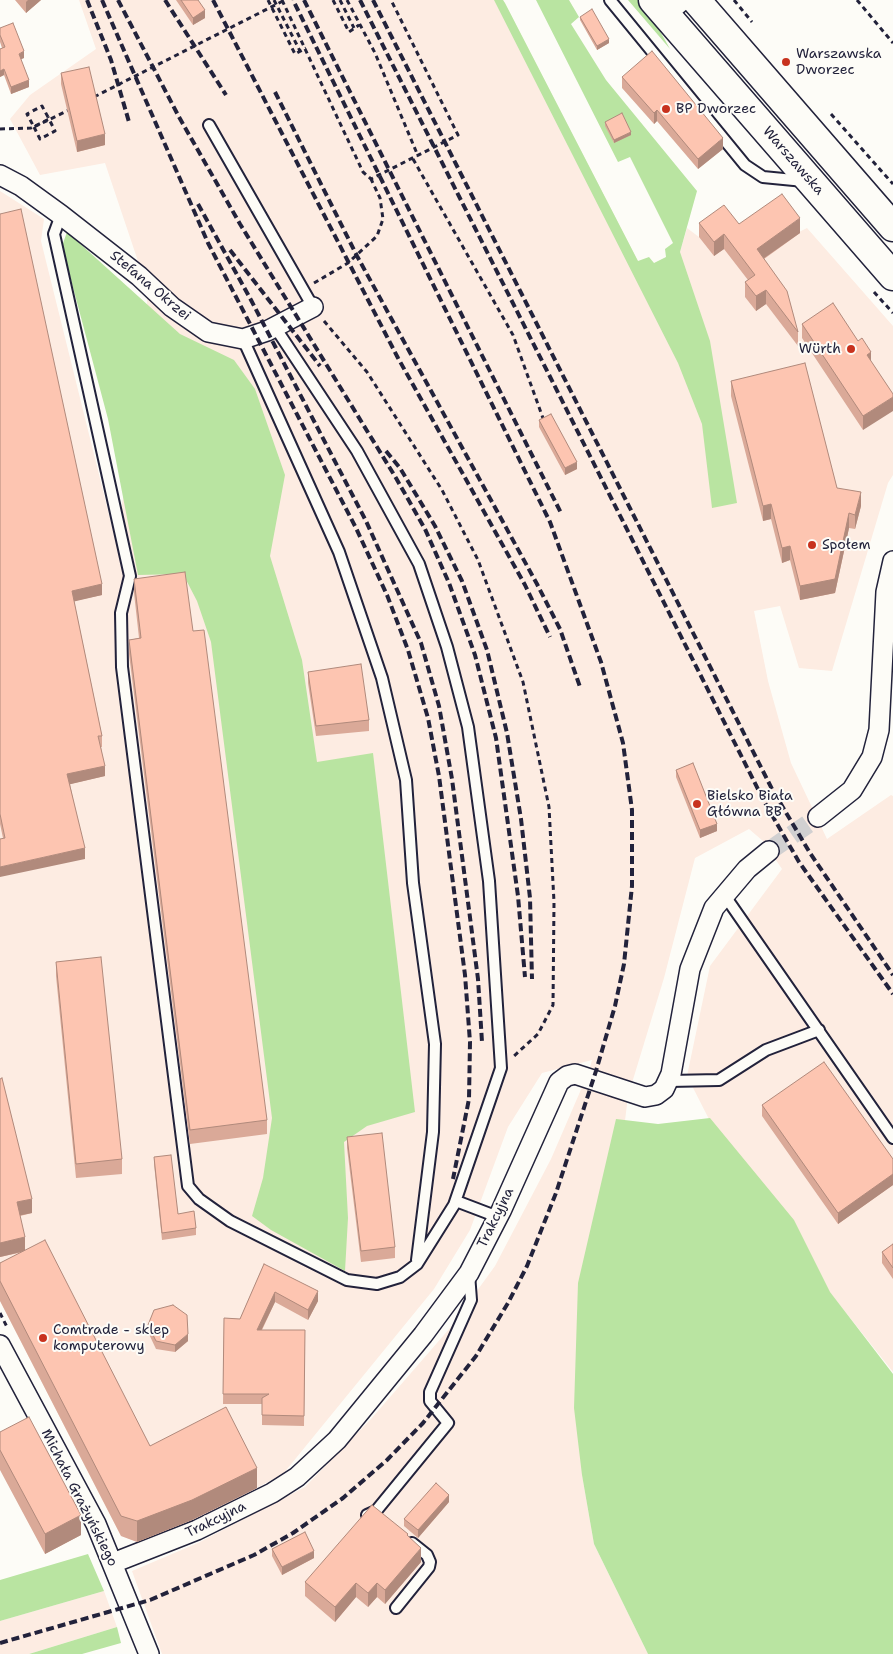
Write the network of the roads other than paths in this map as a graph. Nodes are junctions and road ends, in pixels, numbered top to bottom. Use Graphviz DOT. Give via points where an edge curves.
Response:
graph roads {
  1 [pos="610,0"];
  2 [pos="696,0"];
  3 [pos="667,5"];
  4 [pos="209,125"];
  5 [pos="0,174"];
  6 [pos="811,182"];
  7 [pos="60,215"];
  8 [pos="893,227"];
  9 [pos="893,276"];
  10 [pos="313,307"];
  11 [pos="275,327"];
  12 [pos="243,339"];
  13 [pos="893,561"];
  14 [pos="818,816"];
  15 [pos="769,850"];
  16 [pos="725,896"];
  17 [pos="819,1030"];
  18 [pos="669,1081"];
  19 [pos="893,1138"];
  20 [pos="456,1201"];
  21 [pos="498,1217"];
  22 [pos="416,1264"];
  23 [pos="469,1273"];
  24 [pos="0,1345"];
  25 [pos="357,1527"];
  26 [pos="405,1536"];
  27 [pos="113,1563"];
  28 [pos="396,1608"];
  29 [pos="149,1654"];
  1 -- 6 [label="lane" via="754,172 763,178"];
  2 -- 8 [label="main road"];
  3 -- 6 [label="main road, Warszawska"];
  4 -- 10 [label="lane"];
  5 -- 7 [label="street, Stefana Okrzei"];
  6 -- 9 [label="main road, Warszawska"];
  7 -- 12 [label="street, Stefana Okrzei" via="192,322 208,332"];
  7 -- 22 [label="lane" via="54,234 130,576 122,613 122,667 188,1186 199,1199 230,1221 347,1280 376,1284 400,1277"];
  10 -- 11 [label="street"];
  11 -- 12 [label="street"];
  11 -- 20 [label="lane" via="356,450 419,564 447,647 468,727 489,881 501,1068"];
  12 -- 22 [label="lane" via="339,552 382,678 406,780 413,883 435,1044 433,1132"];
  13 -- 14 [label="street" via="886,592 879,730 872,757 852,790"];
  15 -- 16 [label="street" via="746,868"];
  16 -- 17 [label="lane"];
  16 -- 18 [label="street" via="714,908 690,969"];
  17 -- 18 [label="lane" via="766,1050 719,1080"];
  17 -- 19 [label="lane"];
  18 -- 21 [label="street, Trakcyjna" via="656,1095 646,1096 575,1074 559,1082"];
  20 -- 21 [label="lane"];
  20 -- 22 [label="lane"];
  21 -- 23 [label="street, Trakcyjna"];
  23 -- 25 [label="lane" via="471,1300 430,1392 430,1401 448,1423 379,1514 369,1513"];
  23 -- 27 [label="street, Trakcyjna" via="337,1440 297,1477 197,1530"];
  24 -- 27 [label="street, Michała Grażyńskiego" via="96,1524"];
  26 -- 28 [label="lane" via="427,1555 430,1562"];
  27 -- 29 [label="street, Michała Grażyńskiego"];
}
